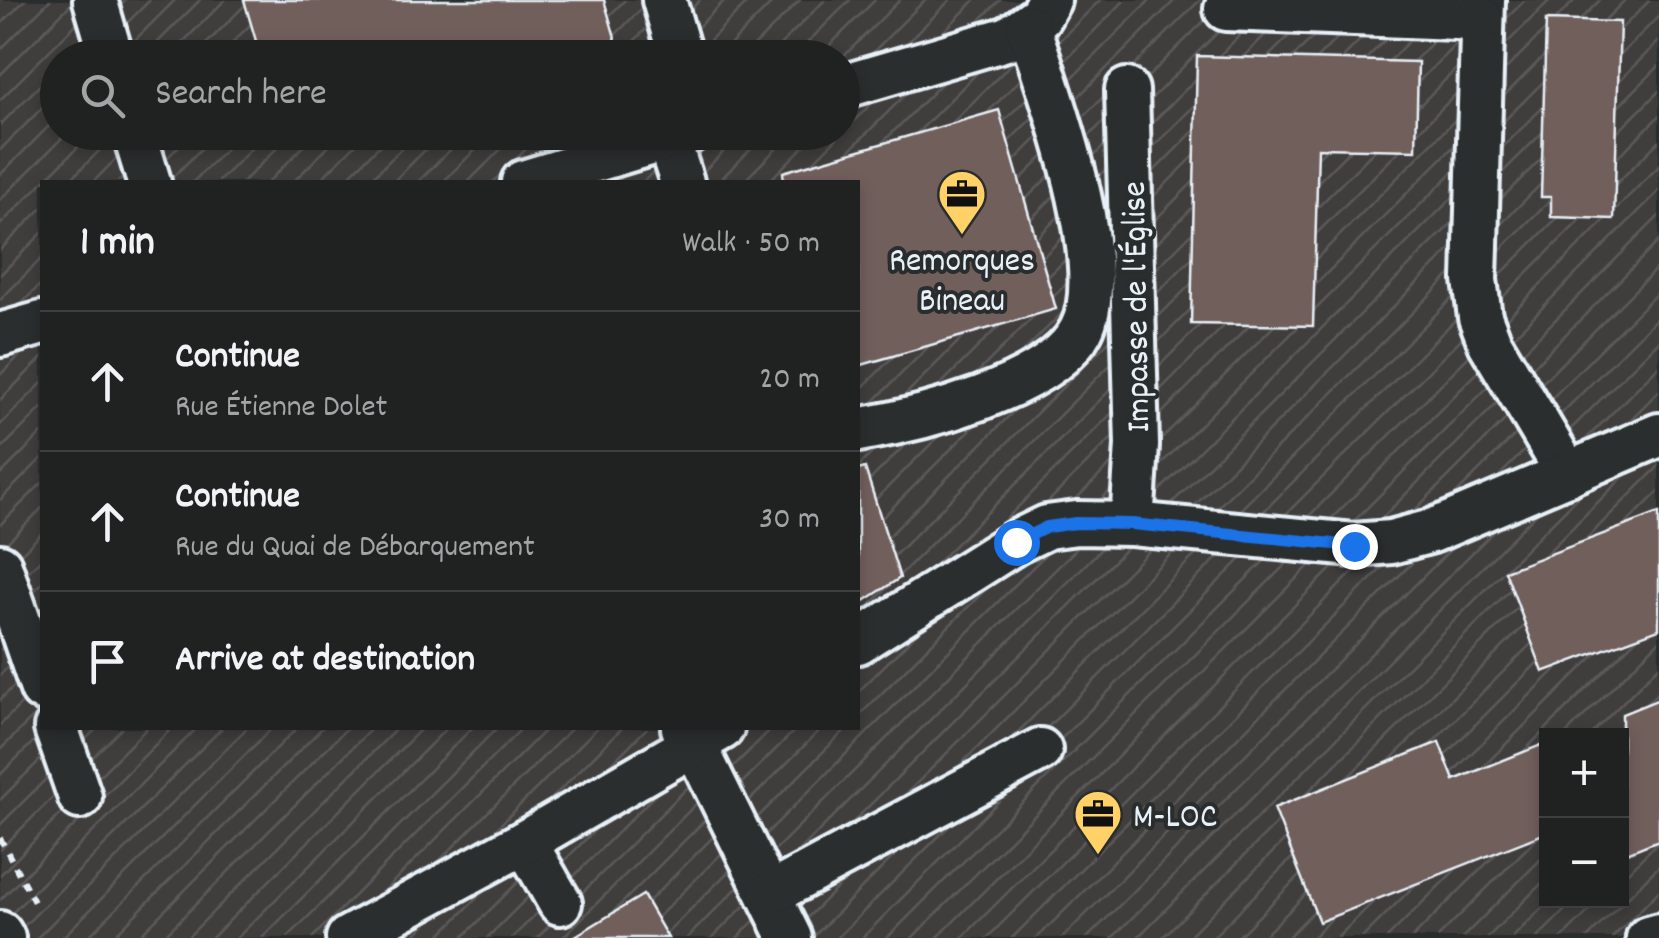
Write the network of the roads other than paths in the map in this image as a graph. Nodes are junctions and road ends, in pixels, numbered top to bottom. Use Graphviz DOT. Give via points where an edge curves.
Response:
graph roads {
  1 [pos="95,0"];
  2 [pos="664,0"];
  3 [pos="1226,8"];
  4 [pos="1482,10"];
  5 [pos="1038,13"];
  6 [pos="107,40"];
  7 [pos="676,40"];
  8 [pos="860,82"];
  9 [pos="1128,90"];
  10 [pos="139,150"];
  11 [pos="634,150"];
  12 [pos="679,150"];
  13 [pos="544,179"];
  14 [pos="148,180"];
  15 [pos="682,180"];
  16 [pos="40,325"];
  17 [pos="0,335"];
  18 [pos="860,430"];
  19 [pos="1659,435"];
  20 [pos="1568,474"];
  21 [pos="1146,526"];
  22 [pos="0,566"];
  23 [pos="860,641"];
  24 [pos="40,683"];
  25 [pos="57,730"];
  26 [pos="700,733"];
  27 [pos="1040,750"];
  28 [pos="80,797"];
  29 [pos="525,842"];
  30 [pos="770,894"];
  31 [pos="560,903"];
  32 [pos="1659,935"];
  33 [pos="348,938"];
  34 [pos="790,938"];
  35 [pos="1648,938"];
  1 -- 6 [label="street"];
  2 -- 7 [label="street"];
  3 -- 4 [label="street"];
  4 -- 20 [label="street" via="1475,280 1480,317"];
  5 -- 8 [label="street" via="1009,38"];
  5 -- 18 [label="street" via="1083,212 1089,272 1082,329 1046,368 950,410"];
  9 -- 21 [label="street, Impasse de l'Église" via="1137,445"];
  10 -- 14 [label="street"];
  11 -- 13 [label="street"];
  12 -- 15 [label="street"];
  16 -- 17 [label="street"];
  19 -- 20 [label="street"];
  20 -- 21 [label="street" via="1432,532 1391,542 1354,546"];
  21 -- 23 [label="street" via="1047,527"];
  22 -- 24 [label="street"];
  25 -- 28 [label="street"];
  26 -- 29 [label="street"];
  26 -- 30 [label="street"];
  27 -- 30 [label="street"];
  29 -- 31 [label="street"];
  29 -- 33 [label="street"];
  30 -- 34 [label="street"];
  32 -- 35 [label="street"];
}
